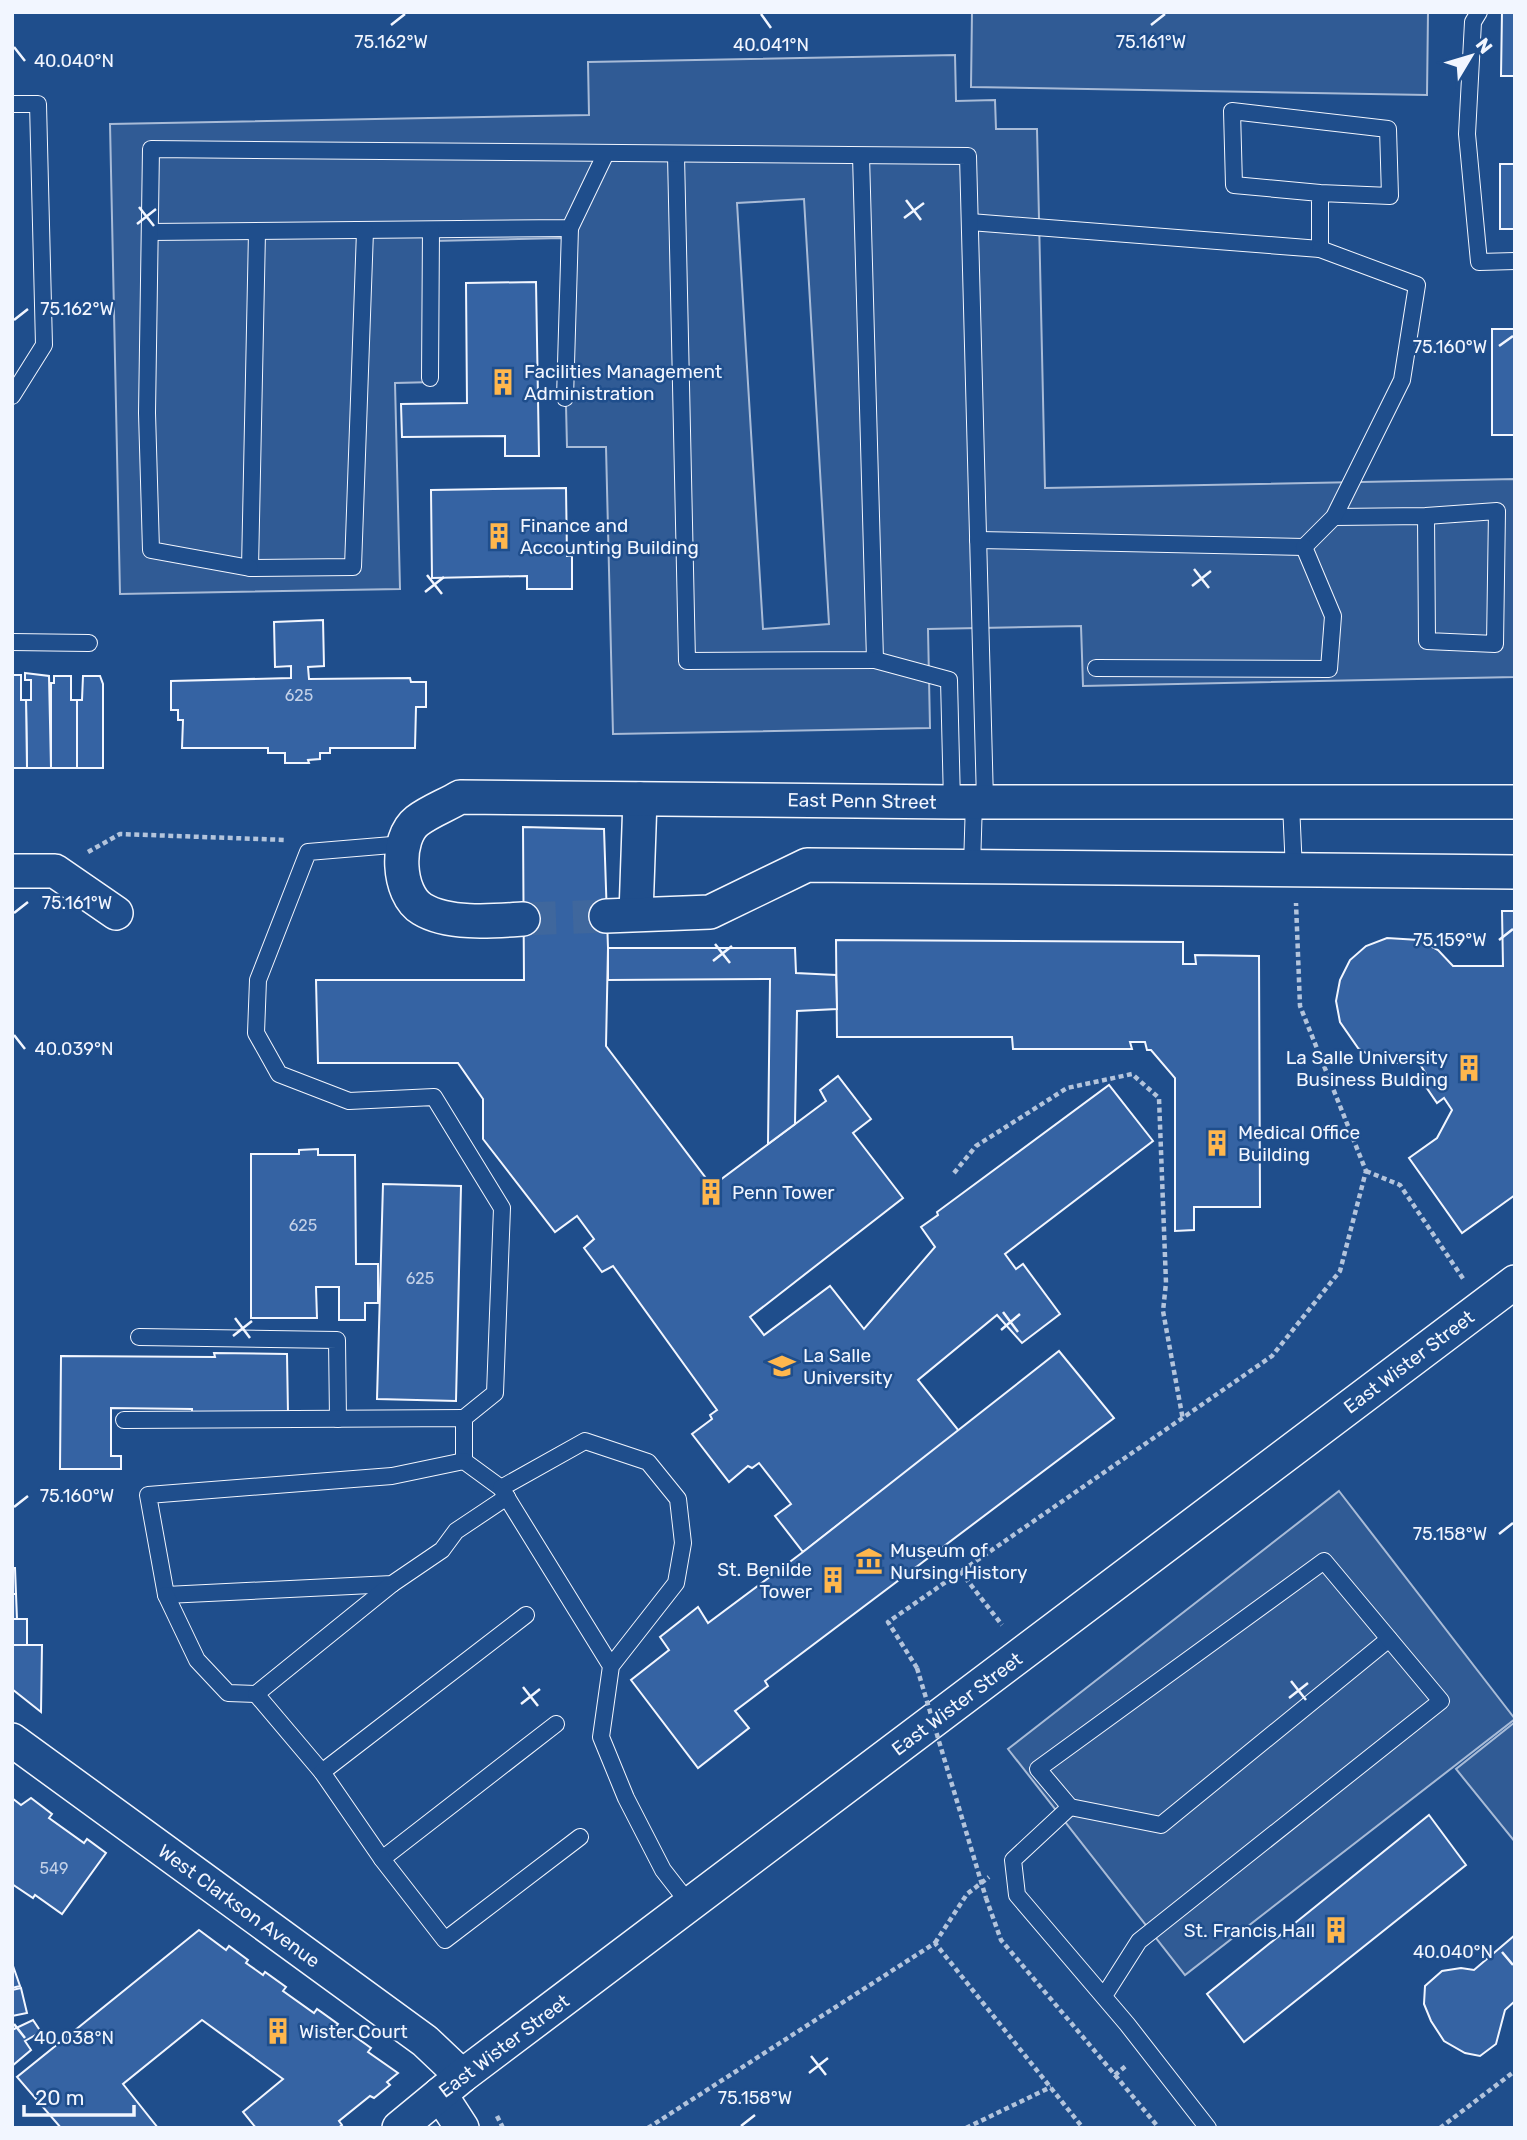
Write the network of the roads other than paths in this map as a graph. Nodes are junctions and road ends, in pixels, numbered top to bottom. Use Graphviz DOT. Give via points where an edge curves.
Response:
graph roads {
  1 [pos="1479,12"];
  2 [pos="12,104"];
  3 [pos="606,153"];
  4 [pos="676,155"];
  5 [pos="861,156"];
  6 [pos="1321,193"];
  7 [pos="970,222"];
  8 [pos="570,228"];
  9 [pos="431,230"];
  10 [pos="365,231"];
  11 [pos="150,232"];
  12 [pos="257,232"];
  13 [pos="1320,249"];
  14 [pos="1515,261"];
  15 [pos="430,378"];
  16 [pos="12,396"];
  17 [pos="565,398"];
  18 [pos="1426,516"];
  19 [pos="1334,517"];
  20 [pos="978,540"];
  21 [pos="1304,547"];
  22 [pos="250,568"];
  23 [pos="12,642"];
  24 [pos="89,643"];
  25 [pos="874,660"];
  26 [pos="1096,668"];
  27 [pos="640,799"];
  28 [pos="970,801"];
  29 [pos="1515,802"];
  30 [pos="1291,803"];
  31 [pos="404,844"];
  32 [pos="972,867"];
  33 [pos="12,871"];
  34 [pos="1294,871"];
  35 [pos="1515,872"];
  36 [pos="116,913"];
  37 [pos="523,919"];
  38 [pos="1515,1282"];
  39 [pos="139,1337"];
  40 [pos="464,1418"];
  41 [pos="338,1419"];
  42 [pos="124,1420"];
  43 [pos="464,1461"];
  44 [pos="504,1492"];
  45 [pos="392,1584"];
  46 [pos="166,1595"];
  47 [pos="526,1615"];
  48 [pos="1389,1639"];
  49 [pos="611,1666"];
  50 [pos="256,1694"];
  51 [pos="556,1724"];
  52 [pos="12,1740"];
  53 [pos="322,1772"];
  54 [pos="1070,1807"];
  55 [pos="579,1837"];
  56 [pos="382,1859"];
  57 [pos="691,1906"];
  58 [pos="1104,1996"];
  59 [pos="451,2085"];
  60 [pos="399,2128"];
  61 [pos="462,2128"];
  62 [pos="1208,2128"];
  1 -- 14 [label="lane" via="1473,22 1467,134 1479,262"];
  2 -- 16 [label="lane" via="38,104 44,345"];
  3 -- 4 [label="lane"];
  3 -- 8 [label="lane"];
  3 -- 11 [label="lane" via="151,149"];
  4 -- 5 [label="lane"];
  4 -- 25 [label="lane" via="687,661"];
  5 -- 7 [label="lane" via="968,156"];
  5 -- 25 [label="lane"];
  6 -- 6 [label="lane" via="1390,196 1388,129 1232,111 1234,185"];
  6 -- 13 [label="lane"];
  7 -- 13 [label="lane"];
  7 -- 20 [label="lane"];
  8 -- 9 [label="lane"];
  8 -- 17 [label="lane"];
  9 -- 10 [label="lane"];
  9 -- 15 [label="lane"];
  10 -- 12 [label="lane"];
  10 -- 22 [label="lane" via="353,567"];
  11 -- 12 [label="lane"];
  11 -- 22 [label="lane" via="146,413 151,550"];
  12 -- 22 [label="lane"];
  13 -- 19 [label="lane" via="1417,285 1402,380"];
  18 -- 18 [label="lane" via="1427,642 1495,644 1497,511"];
  18 -- 19 [label="lane"];
  19 -- 21 [label="lane"];
  20 -- 21 [label="lane"];
  20 -- 28 [label="lane"];
  21 -- 26 [label="lane" via="1333,616 1329,668"];
  23 -- 24 [label="lane"];
  25 -- 28 [label="lane" via="950,680"];
  27 -- 28 [label="street, East Penn Street"];
  27 -- 31 [label="street, East Penn Street" via="460,797 415,822"];
  27 -- 32 [label="street" via="621,915 709,912 807,865"];
  28 -- 30 [label="street, East Penn Street"];
  28 -- 32 [label="lane"];
  29 -- 30 [label="street, East Penn Street"];
  30 -- 34 [label="lane"];
  31 -- 37 [label="street" via="404,887 421,909 469,922"];
  31 -- 40 [label="lane" via="308,852 258,980 256,1033 279,1074 349,1101 434,1097 502,1208 495,1393"];
  32 -- 34 [label="street"];
  33 -- 36 [label="street" via="55,871"];
  34 -- 35 [label="street"];
  38 -- 57 [label="street, East Wister Street"];
  39 -- 41 [label="lane" via="337,1340"];
  40 -- 41 [label="lane"];
  40 -- 43 [label="lane"];
  41 -- 42 [label="lane"];
  43 -- 44 [label="lane"];
  43 -- 46 [label="lane" via="392,1476 148,1495"];
  44 -- 45 [label="lane" via="456,1531 442,1550"];
  44 -- 49 [label="lane"];
  44 -- 49 [label="lane" via="585,1441 648,1462 678,1499 683,1543 677,1583"];
  45 -- 46 [label="lane"];
  45 -- 50 [label="lane"];
  46 -- 50 [label="lane" via="197,1660 228,1693"];
  47 -- 53 [label="lane"];
  48 -- 54 [label="lane" via="1161,1825"];
  48 -- 54 [label="lane" via="1324,1561 1038,1769"];
  48 -- 58 [label="lane" via="1441,1701 1139,1941"];
  49 -- 57 [label="lane" via="601,1737 663,1870"];
  50 -- 53 [label="lane"];
  51 -- 56 [label="lane"];
  52 -- 59 [label="street, West Clarkson Avenue" via="425,2041"];
  53 -- 56 [label="lane"];
  54 -- 58 [label="lane" via="1013,1860 1017,1895"];
  55 -- 56 [label="lane" via="445,1940"];
  57 -- 59 [label="street, East Wister Street"];
  58 -- 62 [label="lane"];
  59 -- 60 [label="street, East Wister Street"];
  59 -- 61 [label="street, West Clarkson Avenue"];
}
